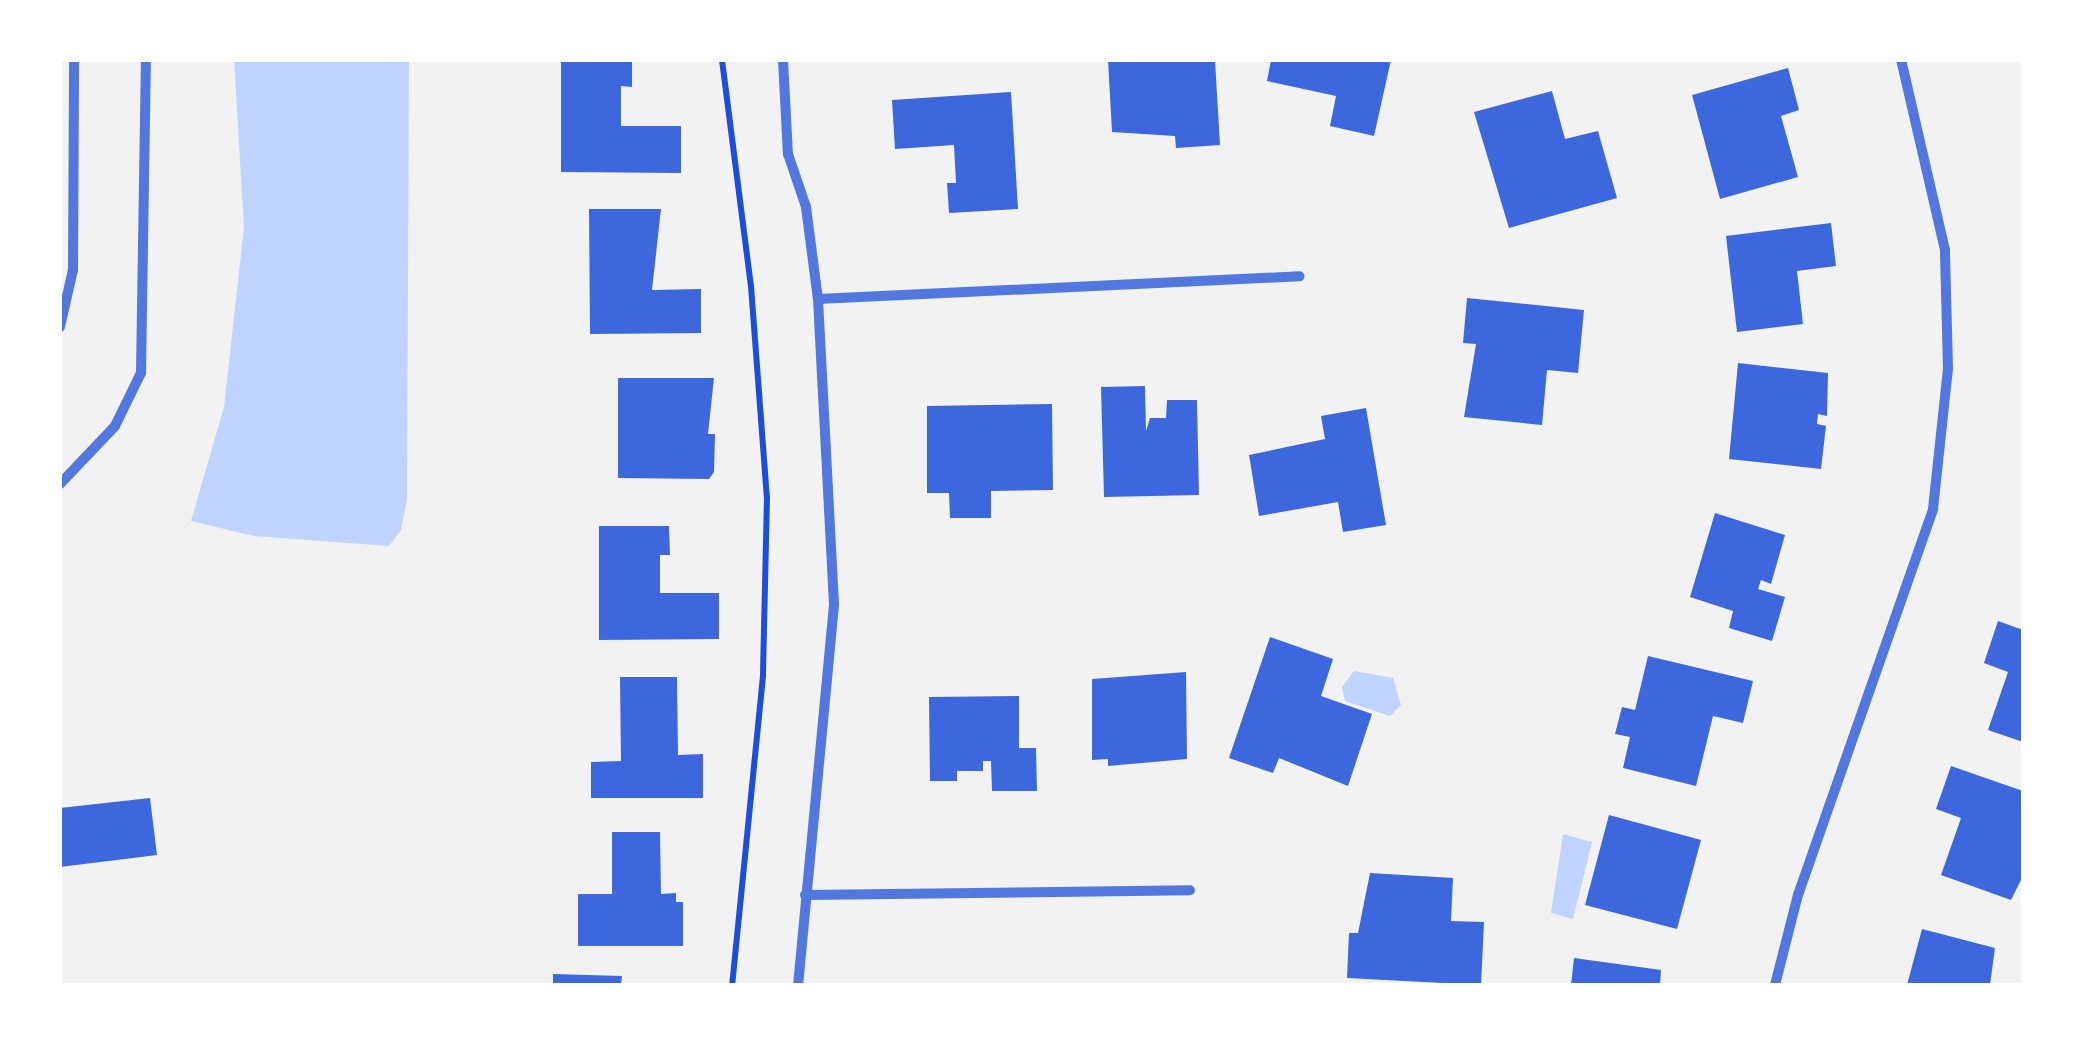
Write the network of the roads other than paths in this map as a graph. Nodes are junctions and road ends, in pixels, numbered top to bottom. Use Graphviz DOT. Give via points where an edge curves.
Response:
graph roads {
  1 [pos="74,60"];
  2 [pos="146,60"];
  3 [pos="783,60"];
  4 [pos="1901,60"];
  5 [pos="1299,276"];
  6 [pos="818,299"];
  7 [pos="60,326"];
  8 [pos="60,484"];
  9 [pos="1190,890"];
  10 [pos="805,895"];
  11 [pos="798,985"];
  12 [pos="1774,985"];
  1 -- 7 [label="street" via="72,270"];
  2 -- 8 [label="street" via="141,372 115,426"];
  3 -- 6 [label="street" via="788,154 806,208"];
  4 -- 12 [label="street" via="1945,250 1948,368 1933,509 1798,894"];
  5 -- 6 [label="street"];
  6 -- 10 [label="street" via="834,605"];
  9 -- 10 [label="street"];
  10 -- 11 [label="street"];
}
